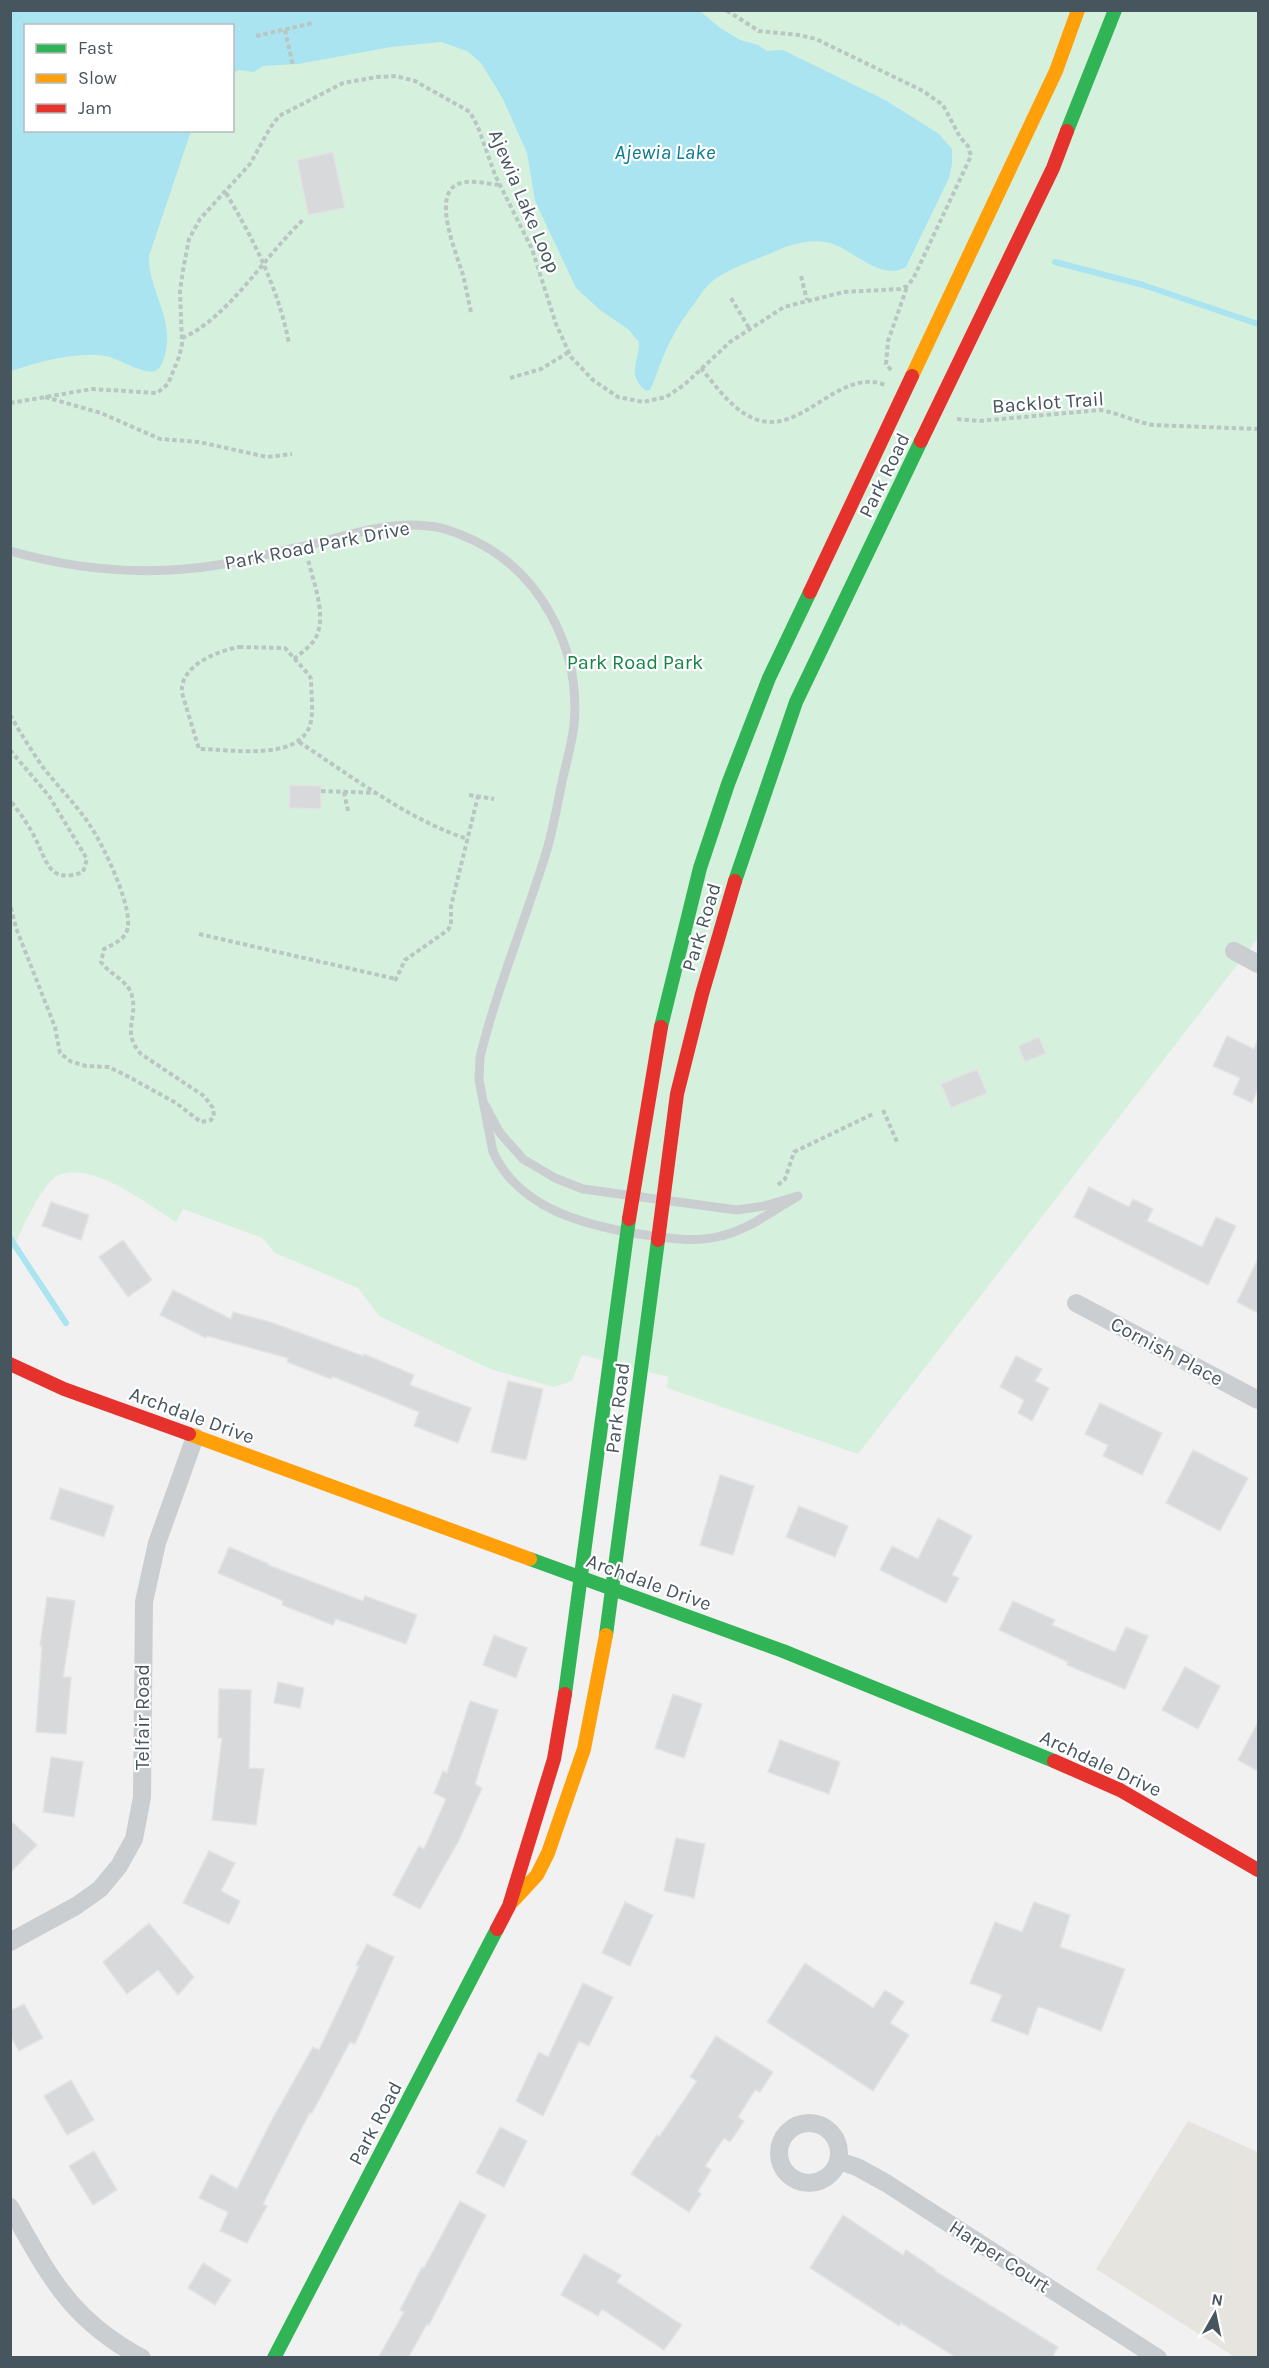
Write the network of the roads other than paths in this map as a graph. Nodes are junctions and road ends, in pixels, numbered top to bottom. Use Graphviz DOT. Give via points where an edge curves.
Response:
graph roads {
  1 [pos="1078,10"];
  2 [pos="1115,10"];
  3 [pos="10,551"];
  4 [pos="1234,951"];
  5 [pos="1258,964"];
  6 [pos="485,1105"];
  7 [pos="632,1197"];
  8 [pos="663,1201"];
  9 [pos="627,1232"];
  10 [pos="659,1237"];
  11 [pos="1076,1303"];
  12 [pos="10,1364"];
  13 [pos="1258,1400"];
  14 [pos="195,1437"];
  15 [pos="581,1579"];
  16 [pos="613,1591"];
  17 [pos="1258,1870"];
  18 [pos="509,1906"];
  19 [pos="10,1942"];
  20 [pos="839,2161"];
  21 [pos="10,2206"];
  22 [pos="142,2358"];
  23 [pos="274,2358"];
  24 [pos="1158,2358"];
  1 -- 7 [label="main road, Park Road" via="1056,71 769,678 728,784 700,868 663,1014"];
  2 -- 8 [label="main road, Park Road" via="1053,168 796,702 768,775 696,1013 677,1094"];
  3 -- 6 [label="lane, Park Road Park Drive" via="63,564 148,570 216,565 403,526 425,525 450,531 495,552 542,599 563,640 574,692 572,737 546,853 480,1057 479,1080"];
  4 -- 5 [label="street"];
  6 -- 7 [label="lane, Park Road Park Drive" via="500,1132 531,1165 571,1185"];
  6 -- 9 [label="lane, Park Road Park Drive" via="493,1152 519,1187 564,1216"];
  7 -- 8 [label="lane, Park Road Park Drive"];
  7 -- 9 [label="main road, Park Road"];
  8 -- 10 [label="main road, Park Road"];
  8 -- 10 [label="lane, Park Road Park Drive" via="737,1210 798,1196 731,1234 692,1240"];
  9 -- 10 [label="lane, Park Road Park Drive"];
  9 -- 15 [label="main road, Park Road"];
  10 -- 16 [label="main road, Park Road"];
  11 -- 13 [label="street, Cornish Place"];
  12 -- 14 [label="main road, Archdale Drive" via="64,1389"];
  14 -- 15 [label="main road, Archdale Drive"];
  14 -- 19 [label="street, Telfair Road" via="157,1543 144,1602 142,1797 134,1839 100,1889"];
  15 -- 16 [label="main road, Archdale Drive"];
  15 -- 18 [label="main road, Park Road" via="554,1759"];
  16 -- 17 [label="main road, Archdale Drive" via="783,1651 1008,1741 1120,1790"];
  16 -- 18 [label="main road, Park Road" via="597,1692 566,1807 537,1875"];
  18 -- 23 [label="main road, Park Road"];
  20 -- 24 [label="street, Harper Court" via="886,2183"];
  21 -- 22 [label="street" via="52,2280 73,2307 104,2335"];
}
